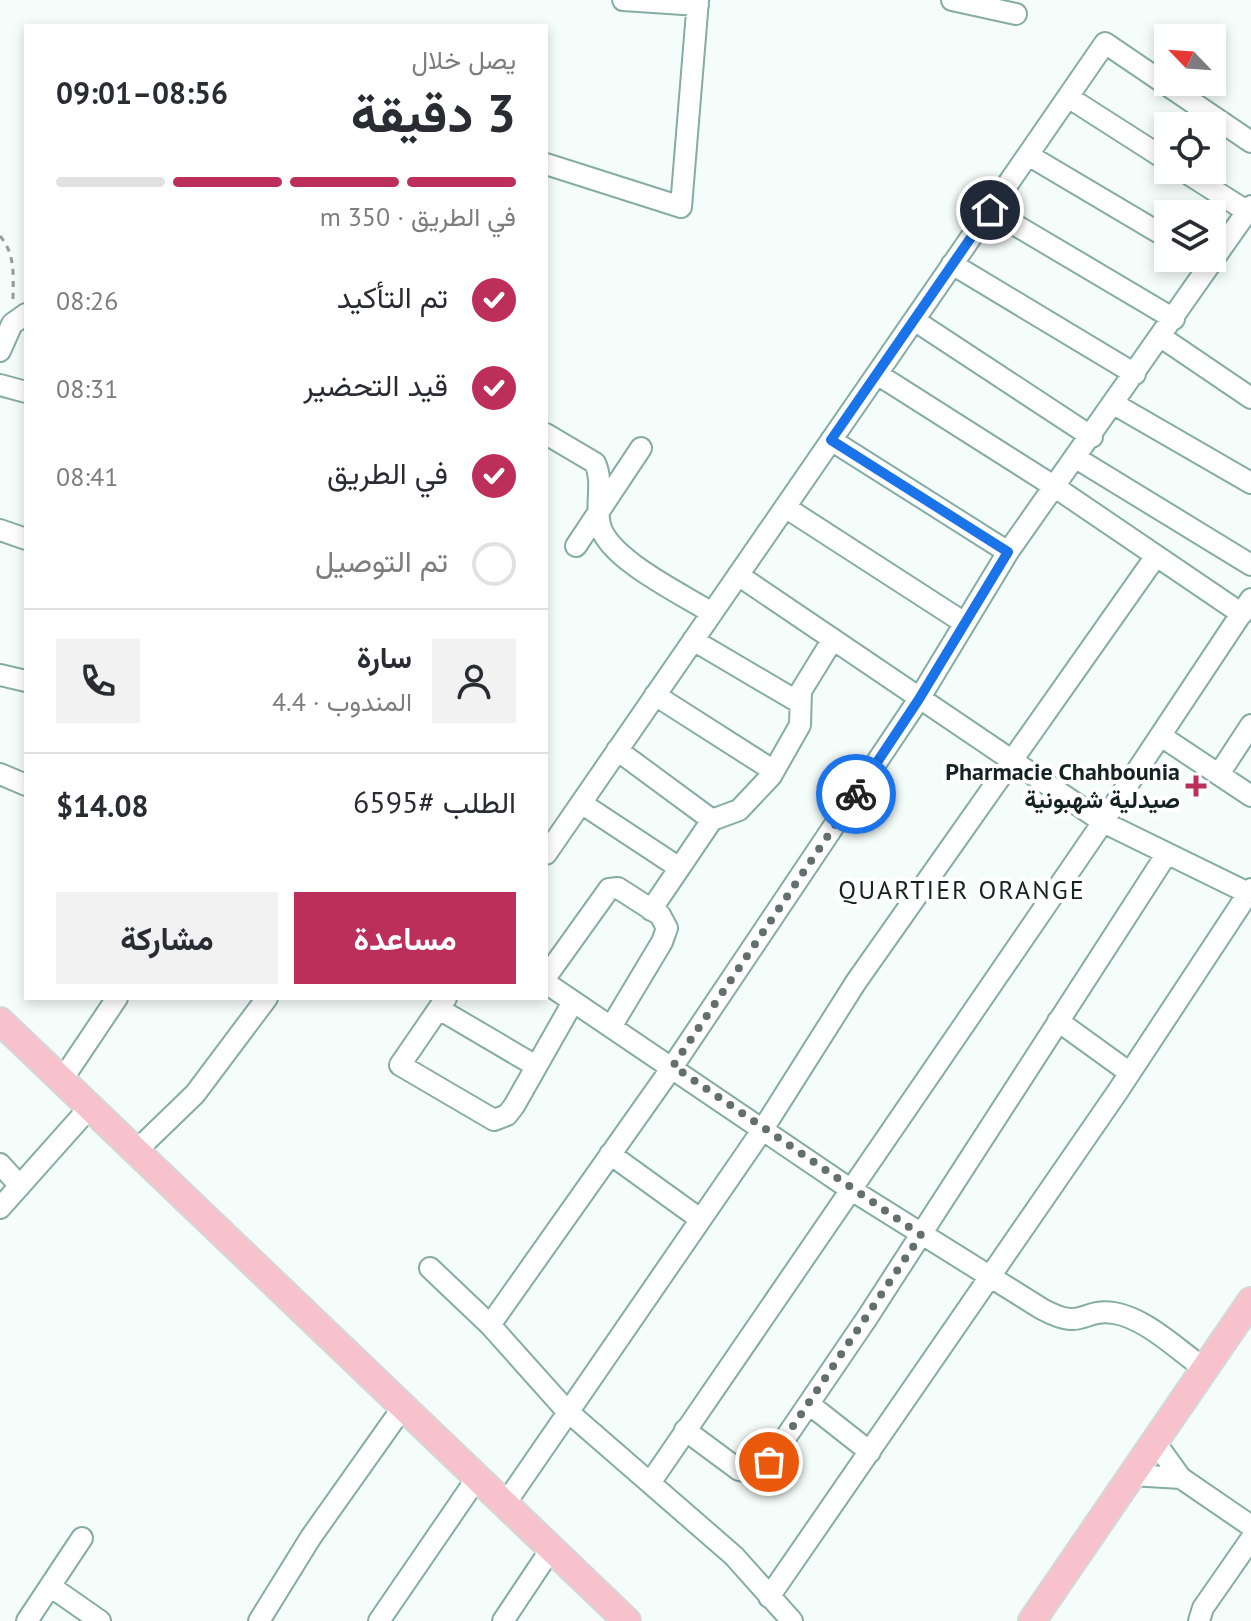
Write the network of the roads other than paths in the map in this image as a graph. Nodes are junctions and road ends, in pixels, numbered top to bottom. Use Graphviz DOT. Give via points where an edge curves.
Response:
graph roads {
  1 [pos="623,0"];
  2 [pos="952,0"];
  3 [pos="698,2"];
  4 [pos="1016,14"];
  5 [pos="1068,97"];
  6 [pos="1251,142"];
  7 [pos="1154,152"];
  8 [pos="1028,155"];
  9 [pos="548,165"];
  10 [pos="1206,184"];
  11 [pos="1250,209"];
  12 [pos="990,210"];
  13 [pos="1154,230"];
  14 [pos="1226,238"];
  15 [pos="952,264"];
  16 [pos="1201,272"];
  17 [pos="13,319"];
  18 [pos="1174,319"];
  19 [pos="914,320"];
  20 [pos="1161,337"];
  21 [pos="0,351"];
  22 [pos="877,374"];
  23 [pos="1135,374"];
  24 [pos="0,385"];
  25 [pos="24,391"];
  26 [pos="1251,398"];
  27 [pos="1114,404"];
  28 [pos="548,435"];
  29 [pos="1092,437"];
  30 [pos="831,440"];
  31 [pos="641,448"];
  32 [pos="1076,458"];
  33 [pos="1251,483"];
  34 [pos="1055,487"];
  35 [pos="785,507"];
  36 [pos="599,511"];
  37 [pos="0,530"];
  38 [pos="24,538"];
  39 [pos="576,546"];
  40 [pos="1008,552"];
  41 [pos="1156,556"];
  42 [pos="1251,565"];
  43 [pos="738,575"];
  44 [pos="1247,606"];
  45 [pos="712,613"];
  46 [pos="963,622"];
  47 [pos="833,639"];
  48 [pos="693,640"];
  49 [pos="0,675"];
  50 [pos="24,681"];
  51 [pos="655,695"];
  52 [pos="919,699"];
  53 [pos="800,703"];
  54 [pos="1251,725"];
  55 [pos="1161,736"];
  56 [pos="617,750"];
  57 [pos="1013,761"];
  58 [pos="774,771"];
  59 [pos="0,774"];
  60 [pos="1219,774"];
  61 [pos="24,784"];
  62 [pos="1251,796"];
  63 [pos="581,803"];
  64 [pos="712,820"];
  65 [pos="1103,822"];
  66 [pos="548,851"];
  67 [pos="1166,855"];
  68 [pos="678,867"];
  69 [pos="1250,891"];
  70 [pos="651,910"];
  71 [pos="548,974"];
  72 [pos="548,984"];
  73 [pos="116,1000"];
  74 [pos="266,1000"];
  75 [pos="573,1002"];
  76 [pos="443,1003"];
  77 [pos="0,1021"];
  78 [pos="1058,1021"];
  79 [pos="611,1027"];
  80 [pos="536,1066"];
  81 [pos="673,1066"];
  82 [pos="1130,1073"];
  83 [pos="62,1080"];
  84 [pos="90,1107"];
  85 [pos="763,1129"];
  86 [pos="136,1151"];
  87 [pos="610,1154"];
  88 [pos="0,1164"];
  89 [pos="20,1186"];
  90 [pos="850,1189"];
  91 [pos="0,1208"];
  92 [pos="700,1219"];
  93 [pos="921,1235"];
  94 [pos="430,1268"];
  95 [pos="989,1277"];
  96 [pos="1251,1301"];
  97 [pos="490,1325"];
  98 [pos="1205,1369"];
  99 [pos="809,1404"];
  100 [pos="403,1407"];
  101 [pos="566,1410"];
  102 [pos="685,1430"];
  103 [pos="1155,1442"];
  104 [pos="870,1452"];
  105 [pos="1131,1475"];
  106 [pos="477,1478"];
  107 [pos="1181,1478"];
  108 [pos="650,1483"];
  109 [pos="505,1504"];
  110 [pos="1251,1526"];
  111 [pos="82,1538"];
  112 [pos="1251,1539"];
  113 [pos="551,1549"];
  114 [pos="50,1586"];
  115 [pos="769,1597"];
  116 [pos="27,1621"];
  117 [pos="100,1621"];
  118 [pos="259,1621"];
  119 [pos="379,1621"];
  120 [pos="503,1621"];
  121 [pos="627,1621"];
  122 [pos="792,1621"];
  123 [pos="1032,1621"];
  124 [pos="1199,1621"];
  1 -- 3 [label="street"];
  2 -- 4 [label="street"];
  3 -- 9 [label="street" via="681,207"];
  5 -- 6 [label="street" via="1105,43"];
  5 -- 7 [label="street"];
  5 -- 8 [label="street"];
  8 -- 12 [label="street"];
  8 -- 13 [label="street"];
  10 -- 11 [label="street"];
  11 -- 14 [label="street"];
  12 -- 15 [label="street"];
  12 -- 18 [label="street"];
  15 -- 19 [label="street"];
  15 -- 23 [label="street"];
  16 -- 18 [label="street"];
  17 -- 21 [label="street"];
  18 -- 20 [label="street"];
  19 -- 22 [label="street"];
  19 -- 29 [label="street"];
  20 -- 23 [label="street"];
  20 -- 26 [label="street"];
  22 -- 30 [label="street"];
  22 -- 34 [label="street"];
  23 -- 27 [label="street"];
  24 -- 25 [label="street"];
  27 -- 29 [label="street"];
  27 -- 33 [label="street"];
  28 -- 36 [label="street" via="595,463"];
  29 -- 32 [label="street"];
  30 -- 35 [label="street"];
  30 -- 40 [label="street"];
  31 -- 36 [label="street"];
  32 -- 34 [label="street"];
  32 -- 42 [label="street"];
  34 -- 40 [label="street"];
  34 -- 41 [label="street"];
  35 -- 43 [label="street"];
  35 -- 46 [label="street"];
  36 -- 39 [label="street"];
  36 -- 45 [label="street" via="603,534 625,558"];
  37 -- 38 [label="street"];
  40 -- 46 [label="street"];
  41 -- 44 [label="street"];
  41 -- 57 [label="street"];
  43 -- 45 [label="street"];
  43 -- 47 [label="street"];
  44 -- 55 [label="street"];
  45 -- 48 [label="street"];
  46 -- 52 [label="street"];
  47 -- 52 [label="street"];
  47 -- 53 [label="street" via="808,677"];
  48 -- 51 [label="street"];
  48 -- 53 [label="street"];
  49 -- 50 [label="street"];
  51 -- 56 [label="street"];
  51 -- 58 [label="street"];
  52 -- 57 [label="street"];
  52 -- 81 [label="street"];
  53 -- 58 [label="street" via="800,725"];
  54 -- 60 [label="street"];
  55 -- 60 [label="street"];
  55 -- 65 [label="street"];
  56 -- 63 [label="street"];
  56 -- 64 [label="street"];
  57 -- 65 [label="street"];
  57 -- 85 [label="street" via="856,982"];
  58 -- 64 [label="street" via="739,810"];
  59 -- 61 [label="street"];
  60 -- 62 [label="street"];
  63 -- 66 [label="street"];
  63 -- 68 [label="street"];
  64 -- 68 [label="street"];
  65 -- 67 [label="street"];
  65 -- 90 [label="street"];
  67 -- 69 [label="street"];
  67 -- 78 [label="street"];
  68 -- 70 [label="street"];
  69 -- 82 [label="street"];
  70 -- 71 [label="street" via="618,888 609,889"];
  70 -- 79 [label="street" via="667,928"];
  72 -- 75 [label="street"];
  73 -- 83 [label="street"];
  74 -- 86 [label="street" via="195,1094"];
  75 -- 79 [label="street"];
  75 -- 80 [label="street"];
  76 -- 80 [label="street"];
  76 -- 80 [label="street" via="400,1065 500,1120"];
  77 -- 83 [label="main road"];
  78 -- 82 [label="street"];
  78 -- 93 [label="street"];
  79 -- 81 [label="street"];
  81 -- 85 [label="street"];
  81 -- 87 [label="street"];
  82 -- 95 [label="street"];
  83 -- 84 [label="main road"];
  84 -- 86 [label="main road"];
  84 -- 89 [label="street"];
  85 -- 90 [label="street"];
  85 -- 92 [label="street"];
  86 -- 100 [label="main road"];
  87 -- 92 [label="street"];
  87 -- 97 [label="street"];
  88 -- 89 [label="street"];
  89 -- 91 [label="street"];
  90 -- 93 [label="street"];
  90 -- 102 [label="street"];
  92 -- 101 [label="street"];
  93 -- 95 [label="street"];
  93 -- 99 [label="street"];
  94 -- 97 [label="street"];
  95 -- 98 [label="street" via="1062,1319 1120,1315"];
  95 -- 104 [label="street"];
  96 -- 98 [label="main road"];
  97 -- 101 [label="street"];
  98 -- 103 [label="main road"];
  99 -- 102 [label="street" via="769,1462 754,1473 739,1470"];
  99 -- 104 [label="street"];
  100 -- 106 [label="main road"];
  100 -- 118 [label="street"];
  101 -- 108 [label="street"];
  101 -- 109 [label="street"];
  102 -- 108 [label="street"];
  103 -- 105 [label="main road"];
  103 -- 107 [label="street"];
  104 -- 115 [label="street"];
  105 -- 107 [label="street"];
  105 -- 123 [label="main road"];
  106 -- 109 [label="main road"];
  106 -- 119 [label="street"];
  107 -- 110 [label="street"];
  108 -- 115 [label="street" via="734,1556"];
  109 -- 113 [label="main road"];
  111 -- 114 [label="street"];
  112 -- 124 [label="street"];
  113 -- 120 [label="street"];
  113 -- 121 [label="main road"];
  114 -- 116 [label="street"];
  114 -- 117 [label="street"];
  115 -- 122 [label="street"];
}
